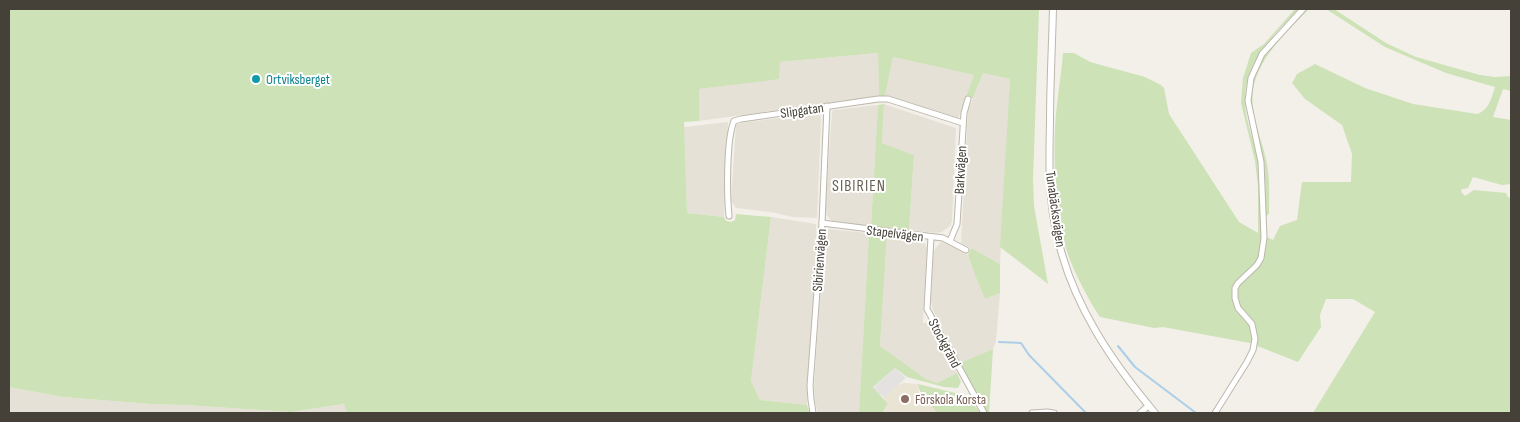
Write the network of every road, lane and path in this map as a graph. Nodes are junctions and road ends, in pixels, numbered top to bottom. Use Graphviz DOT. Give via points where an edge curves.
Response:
graph roads {
  1 [pos="1053,9"];
  2 [pos="1303,9"];
  3 [pos="968,99"];
  4 [pos="827,106"];
  5 [pos="963,123"];
  6 [pos="729,216"];
  7 [pos="822,223"];
  8 [pos="931,237"];
  9 [pos="950,241"];
  10 [pos="966,250"];
  11 [pos="1148,406"];
  12 [pos="814,413"];
  13 [pos="984,413"];
  14 [pos="1032,413"];
  15 [pos="1054,413"];
  16 [pos="1140,413"];
  17 [pos="1154,413"];
  18 [pos="1215,413"];
  1 -- 11 [label="street, Tunabäcksvägen" via="1049,166 1057,239 1084,311 1113,359"];
  2 -- 18 [label="street" via="1262,54 1249,84 1248,102 1261,162 1264,238 1261,258 1235,288 1235,298 1238,308 1252,324 1256,339 1247,362"];
  3 -- 5 [label="street, Barkvägen"];
  4 -- 5 [label="street, Slipgatan" via="888,100"];
  4 -- 6 [label="street, Slipgatan" via="734,122 730,144"];
  4 -- 7 [label="street, Sibirienvägen"];
  5 -- 9 [label="street, Barkvägen" via="957,224"];
  7 -- 8 [label="street, Stapelvägen"];
  7 -- 12 [label="street, Sibirienvägen" via="810,386"];
  8 -- 9 [label="street, Stapelvägen"];
  8 -- 13 [label="street, Stockgränd" via="928,309"];
  9 -- 10 [label="street, Stapelvägen"];
  11 -- 16 [label="street"];
  11 -- 17 [label="street, Tunabäcksvägen"];
  14 -- 15 [label="street"];
}
